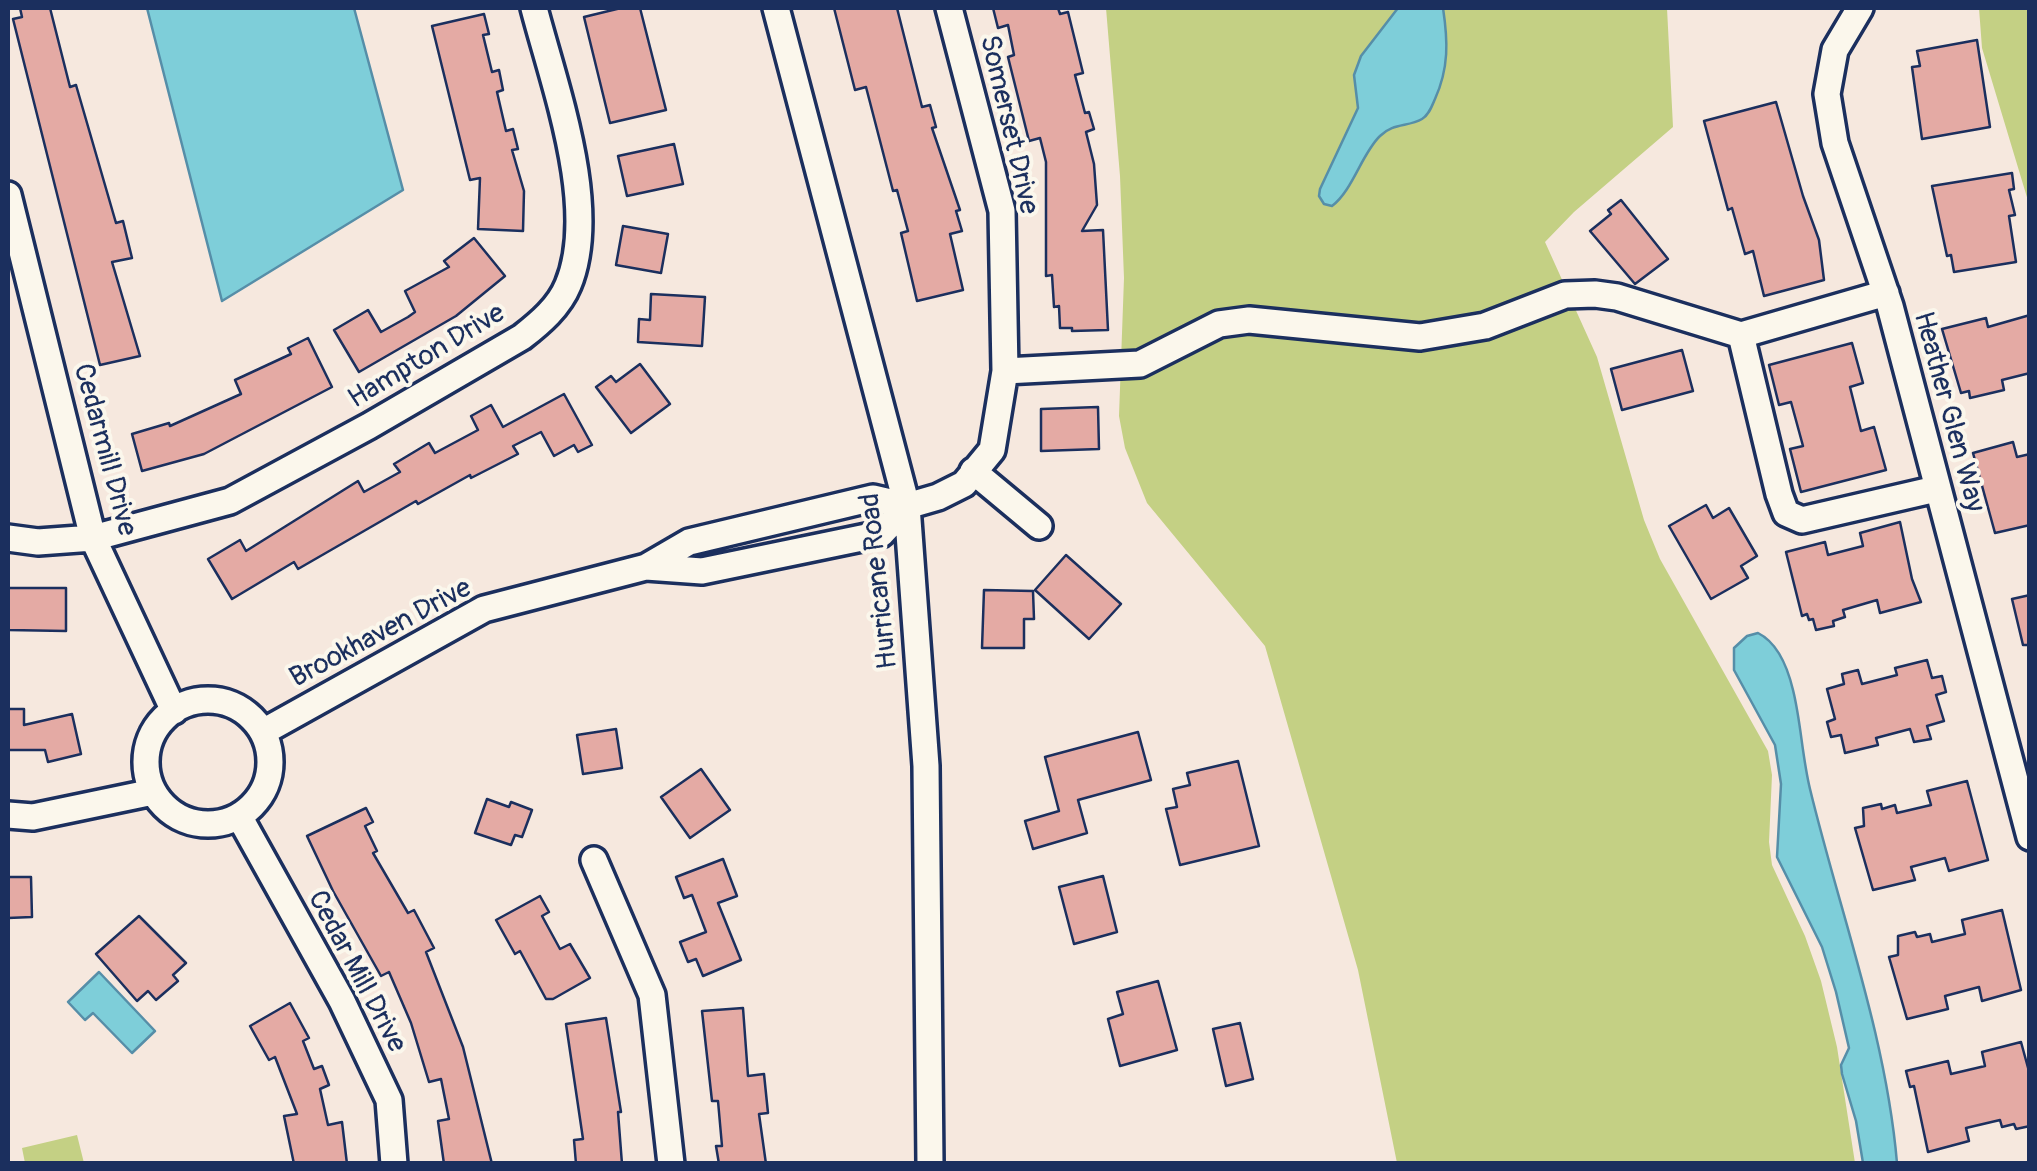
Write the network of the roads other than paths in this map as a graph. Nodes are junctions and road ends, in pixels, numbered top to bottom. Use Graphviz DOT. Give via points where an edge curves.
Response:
graph roads {
  1 [pos="534,8"];
  2 [pos="776,8"];
  3 [pos="948,8"];
  4 [pos="1860,8"];
  5 [pos="8,195"];
  6 [pos="1886,294"];
  7 [pos="1741,335"];
  8 [pos="1006,371"];
  9 [pos="973,471"];
  10 [pos="1936,489"];
  11 [pos="907,506"];
  12 [pos="1040,526"];
  13 [pos="8,538"];
  14 [pos="94,538"];
  15 [pos="646,567"];
  16 [pos="174,710"];
  17 [pos="263,732"];
  18 [pos="154,792"];
  19 [pos="8,815"];
  20 [pos="238,816"];
  21 [pos="2030,837"];
  22 [pos="594,860"];
  23 [pos="394,1164"];
  24 [pos="672,1164"];
  25 [pos="930,1164"];
  1 -- 14 [label="street, Hampton Drive" via="577,186 574,254 568,285 554,308 522,337 245,494"];
  2 -- 11 [label="street, Hurricane Road"];
  3 -- 8 [label="street, Somerset Drive" via="1002,211"];
  4 -- 6 [label="street, Heather Glen Way" via="1835,50 1827,94 1834,143"];
  5 -- 14 [label="street, Cedarmill Drive"];
  6 -- 7 [label="street"];
  6 -- 10 [label="street, Heather Glen Way"];
  7 -- 8 [label="street" via="1618,297 1565,295 1486,326 1420,337 1249,320 1219,324 1140,364"];
  7 -- 10 [label="street" via="1786,513 1802,520"];
  8 -- 9 [label="street, Somerset Drive" via="992,450"];
  9 -- 11 [label="street, Somerset Drive" via="964,484"];
  9 -- 12 [label="street"];
  10 -- 21 [label="street, Heather Glen Way"];
  11 -- 15 [label="street, Brookhaven Drive" via="872,498 854,502 688,542"];
  11 -- 15 [label="street, Brookhaven Drive" via="881,534 702,571"];
  11 -- 25 [label="street, Hurricane Road" via="926,766"];
  13 -- 14 [label="street, Hampton Drive"];
  14 -- 16 [label="street, Cedarmill Drive"];
  15 -- 17 [label="street, Brookhaven Drive" via="484,609"];
  16 -- 17 [label="street" via="218,700 236,706"];
  16 -- 18 [label="street" via="152,734 146,753"];
  17 -- 20 [label="street" via="270,750 265,788"];
  18 -- 19 [label="street" via="33,818"];
  18 -- 20 [label="street" via="166,808 200,824"];
  20 -- 23 [label="street, Cedar Mill Drive" via="389,1100"];
  22 -- 24 [label="street" via="652,995"];
}
